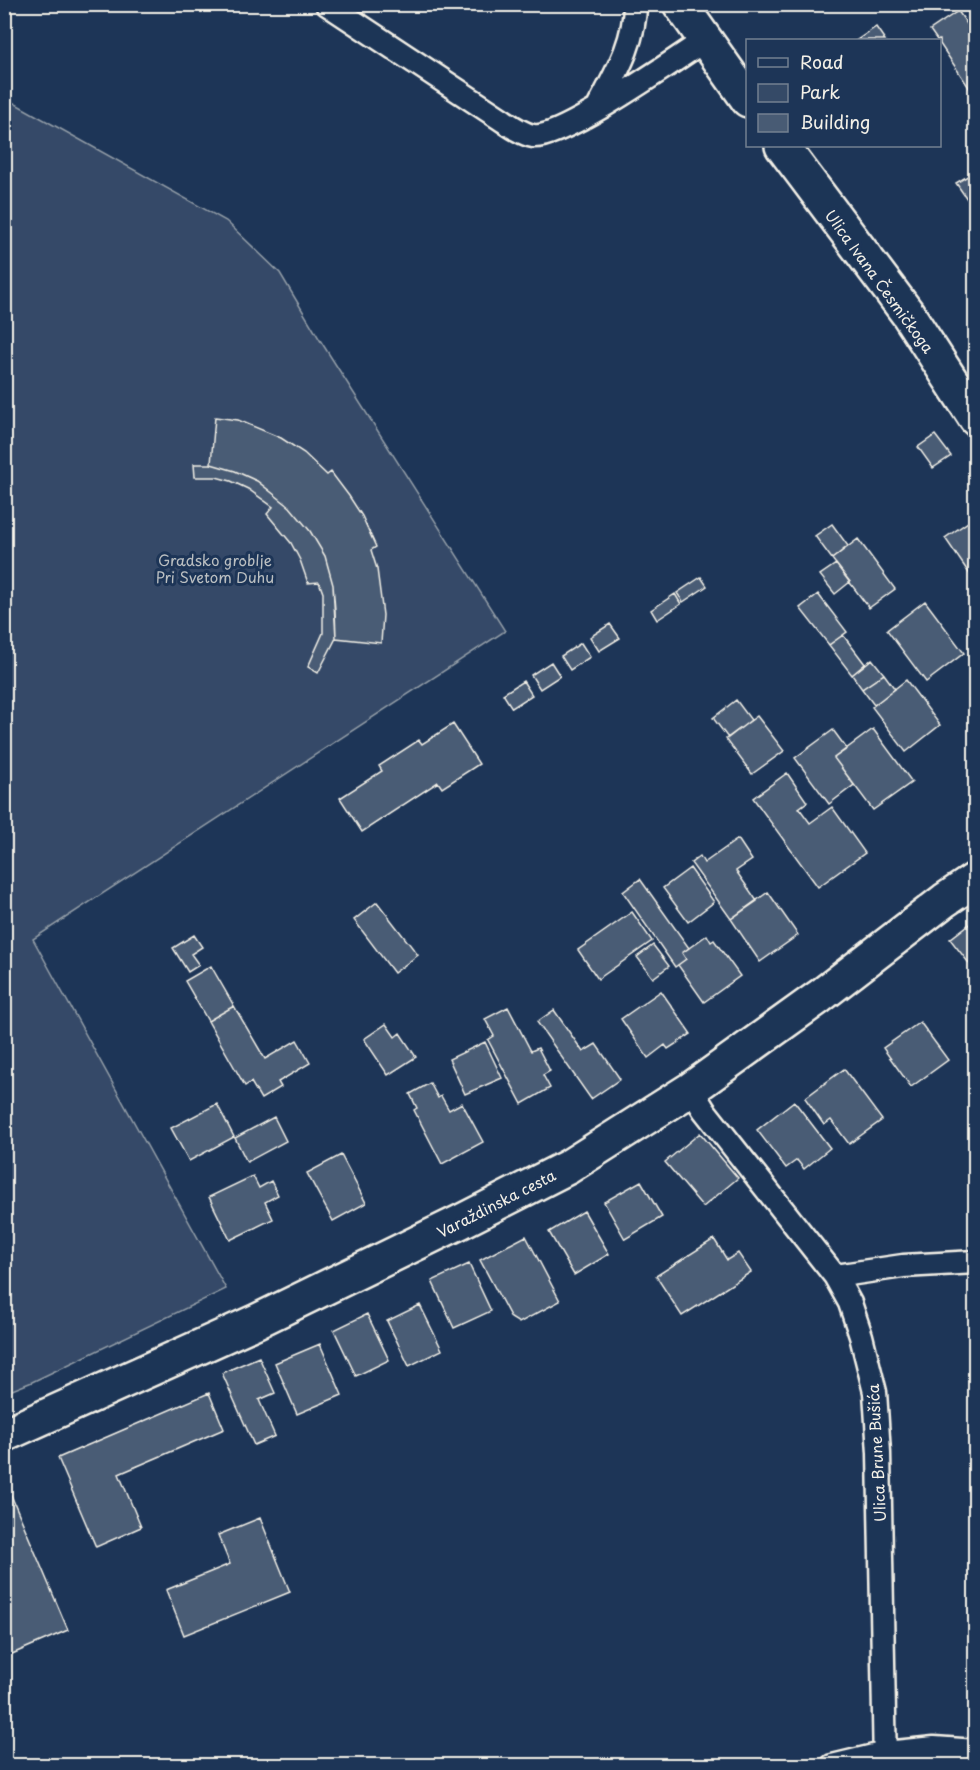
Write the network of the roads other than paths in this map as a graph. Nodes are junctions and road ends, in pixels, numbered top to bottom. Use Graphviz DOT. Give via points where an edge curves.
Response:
graph roads {
  1 [pos="327,4"];
  2 [pos="635,4"];
  3 [pos="680,4"];
  4 [pos="705,40"];
  5 [pos="746,99"];
  6 [pos="598,109"];
  7 [pos="783,147"];
  8 [pos="975,418"];
  9 [pos="975,863"];
  10 [pos="975,879"];
  11 [pos="945,900"];
  12 [pos="691,1089"];
  13 [pos="975,1262"];
  14 [pos="836,1276"];
  15 [pos="4,1435"];
  16 [pos="975,1751"];
  17 [pos="885,1759"];
  18 [pos="832,1766"];
  1 -- 6 [label="street" via="518,130 534,136 554,133"];
  2 -- 6 [label="street" via="630,41"];
  3 -- 4 [label="main road"];
  4 -- 5 [label="main road"];
  4 -- 6 [label="street"];
  7 -- 8 [label="main road, Ulica Ivana Česmičkoga" via="908,314"];
  9 -- 11 [label="main road, Varaždinska cesta"];
  10 -- 11 [label="main road, Varaždinska cesta"];
  11 -- 12 [label="main road, Varaždinska cesta"];
  12 -- 14 [label="street, Ulica Brune Bušića"];
  12 -- 15 [label="main road, Varaždinska cesta" via="568,1167 460,1222 257,1321"];
  13 -- 14 [label="street" via="903,1266"];
  14 -- 17 [label="street, Ulica Brune Bušića" via="850,1303 875,1392"];
  16 -- 17 [label="street" via="934,1748"];
  17 -- 18 [label="street"];
}
